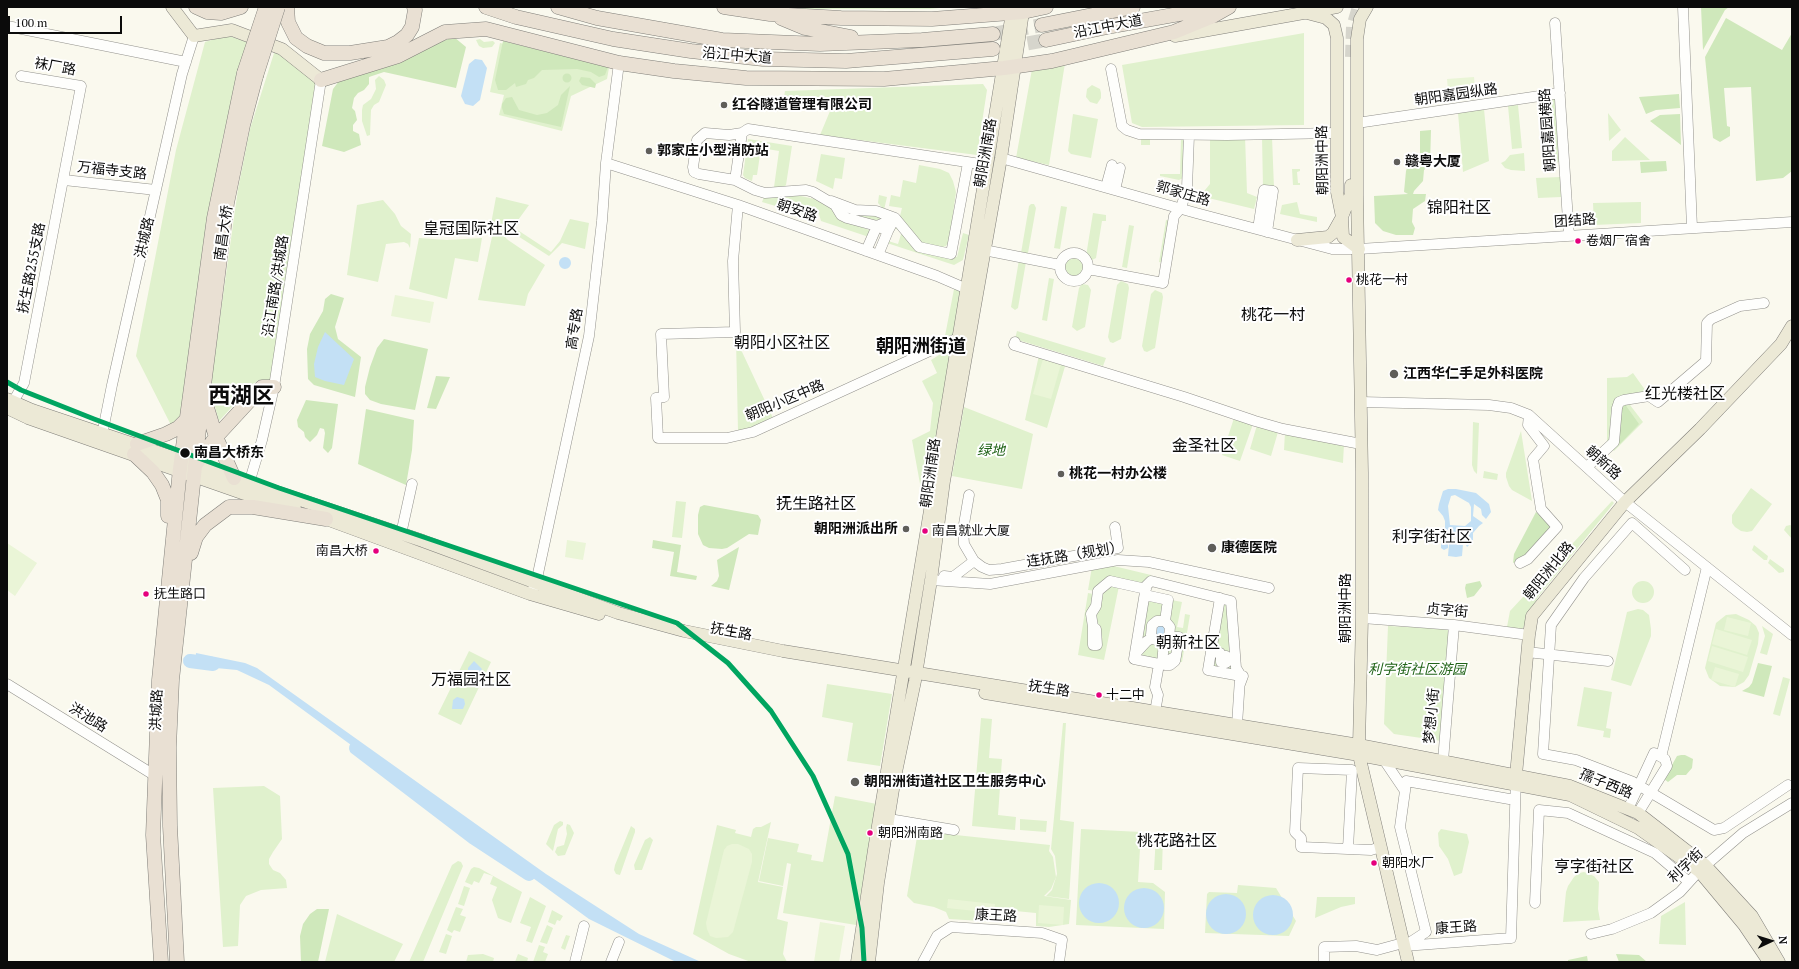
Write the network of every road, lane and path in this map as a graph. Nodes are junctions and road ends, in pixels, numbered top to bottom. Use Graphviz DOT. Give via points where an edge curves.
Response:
graph roads {
  1 [pos="172,7"];
  2 [pos="196,7"];
  3 [pos="241,7"];
  4 [pos="266,7"];
  5 [pos="278,7"];
  6 [pos="287,7"];
  7 [pos="414,7"];
  8 [pos="486,7"];
  9 [pos="558,7"];
  10 [pos="724,7"];
  11 [pos="1046,7"];
  12 [pos="1133,7"];
  13 [pos="1218,7"];
  14 [pos="1228,7"];
  15 [pos="1337,7"];
  16 [pos="1367,7"];
  17 [pos="1683,7"];
  18 [pos="1688,7"];
  19 [pos="1018,12"];
  20 [pos="1307,12"];
  21 [pos="770,14"];
  22 [pos="1555,24"];
  23 [pos="7,26"];
  24 [pos="1042,26"];
  25 [pos="993,34"];
  26 [pos="194,36"];
  27 [pos="1046,40"];
  28 [pos="896,41"];
  29 [pos="1134,42"];
  30 [pos="992,49"];
  31 [pos="691,51"];
  32 [pos="1354,57"];
  33 [pos="1337,61"];
  34 [pos="186,62"];
  35 [pos="619,63"];
  36 [pos="1010,68"];
  37 [pos="1111,69"];
  38 [pos="250,74"];
  39 [pos="21,76"];
  40 [pos="806,78"];
  41 [pos="321,80"];
  42 [pos="1560,93"];
  43 [pos="1357,123"];
  44 [pos="742,133"];
  45 [pos="1337,133"];
  46 [pos="1189,135"];
  47 [pos="72,136"];
  48 [pos="1001,158"];
  49 [pos="968,162"];
  50 [pos="606,163"];
  51 [pos="987,165"];
  52 [pos="1116,166"];
  53 [pos="64,180"];
  54 [pos="735,180"];
  55 [pos="1111,189"];
  56 [pos="156,190"];
  57 [pos="824,199"];
  58 [pos="738,205"];
  59 [pos="1181,208"];
  60 [pos="1342,217"];
  61 [pos="895,218"];
  62 [pos="1792,222"];
  63 [pos="877,226"];
  64 [pos="1694,227"];
  65 [pos="888,230"];
  66 [pos="1569,236"];
  67 [pos="1297,240"];
  68 [pos="1359,249"];
  69 [pos="984,250"];
  70 [pos="866,251"];
  71 [pos="878,255"];
  72 [pos="1060,265"];
  73 [pos="1088,269"];
  74 [pos="971,291"];
  75 [pos="1764,302"];
  76 [pos="1792,326"];
  77 [pos="958,338"];
  78 [pos="274,387"];
  79 [pos="203,392"];
  80 [pos="1361,402"];
  81 [pos="9,403"];
  82 [pos="1529,415"];
  83 [pos="187,419"];
  84 [pos="1255,421"];
  85 [pos="102,437"];
  86 [pos="216,437"];
  87 [pos="1361,444"];
  88 [pos="136,449"];
  89 [pos="180,464"];
  90 [pos="1587,467"];
  91 [pos="195,470"];
  92 [pos="234,478"];
  93 [pos="412,484"];
  94 [pos="247,488"];
  95 [pos="969,495"];
  96 [pos="1625,502"];
  97 [pos="326,519"];
  98 [pos="1115,527"];
  99 [pos="401,534"];
  100 [pos="170,560"];
  101 [pos="974,561"];
  102 [pos="1520,563"];
  103 [pos="1707,567"];
  104 [pos="1685,570"];
  105 [pos="183,578"];
  106 [pos="932,578"];
  107 [pos="536,583"];
  108 [pos="1269,588"];
  109 [pos="1145,592"];
  110 [pos="530,594"];
  111 [pos="1220,598"];
  112 [pos="1362,618"];
  113 [pos="1165,621"];
  114 [pos="1454,625"];
  115 [pos="1093,627"];
  116 [pos="1529,635"];
  117 [pos="1792,635"];
  118 [pos="170,639"];
  119 [pos="1162,639"];
  120 [pos="1527,652"];
  121 [pos="1549,654"];
  122 [pos="1134,657"];
  123 [pos="1608,661"];
  124 [pos="1161,664"];
  125 [pos="1232,667"];
  126 [pos="903,675"];
  127 [pos="915,677"];
  128 [pos="165,680"];
  129 [pos="7,684"];
  130 [pos="1155,712"];
  131 [pos="1236,725"];
  132 [pos="1359,750"];
  133 [pos="1661,757"];
  134 [pos="1384,760"];
  135 [pos="1443,761"];
  136 [pos="154,775"];
  137 [pos="1515,780"];
  138 [pos="1639,785"];
  139 [pos="1788,785"];
  140 [pos="1405,791"];
  141 [pos="1651,792"];
  142 [pos="1514,800"];
  143 [pos="1792,803"];
  144 [pos="1633,811"];
  145 [pos="889,819"];
  146 [pos="954,830"];
  147 [pos="1381,847"];
  148 [pos="1348,849"];
  149 [pos="1702,868"];
  150 [pos="1689,882"];
  151 [pos="1535,903"];
  152 [pos="584,926"];
  153 [pos="1591,934"];
  154 [pos="1511,938"];
  155 [pos="619,942"];
  156 [pos="1404,945"];
  157 [pos="161,962"];
  158 [pos="177,962"];
  159 [pos="575,962"];
  160 [pos="612,962"];
  161 [pos="857,962"];
  162 [pos="869,962"];
  163 [pos="923,962"];
  164 [pos="1059,962"];
  165 [pos="1324,962"];
  166 [pos="1408,962"];
  167 [pos="1769,962"];
  168 [pos="1778,962"];
  1 -- 26 [label="main road"];
  2 -- 3 [label="highway" via="207,12 221,13"];
  4 -- 38 [label="highway, 南昌大桥, bridge"];
  5 -- 38 [label="highway, 南昌大桥, bridge"];
  6 -- 7 [label="highway" via="288,22 296,38 324,53 350,54 388,47 398,42 412,27"];
  8 -- 31 [label="highway, 沿江中大道" via="516,17 613,39"];
  9 -- 28 [label="highway, 沿江中大道" via="597,18 722,40 820,44"];
  10 -- 21 [label="highway"];
  11 -- 19 [label="highway"];
  12 -- 24 [label="highway, 沿江中大道"];
  13 -- 27 [label="highway, 沿江中大道"];
  14 -- 29 [label="highway" via="1182,29"];
  15 -- 20 [label="main road"];
  16 -- 32 [label="main road, 朝阳洲中路" via="1360,19"];
  17 -- 64 [label="street"];
  18 -- 64 [label="street"];
  19 -- 21 [label="highway" via="932,19"];
  19 -- 36 [label="main road, 朝阳洲南路"];
  20 -- 29 [label="main road"];
  20 -- 33 [label="main road, 朝阳洲中路" via="1326,18 1334,25"];
  21 -- 28 [label="highway" via="805,28 839,35"];
  22 -- 42 [label="street, 朝阳嘉园横路"];
  23 -- 34 [label="street"];
  25 -- 28 [label="highway, 沿江中大道"];
  26 -- 34 [label="street, 洪城路"];
  26 -- 41 [label="main road" via="232,30 282,49"];
  29 -- 36 [label="highway"];
  30 -- 31 [label="highway, 沿江中大道" via="846,61 763,59"];
  31 -- 40 [label="highway" via="758,70"];
  32 -- 33 [label="main road" via="1354,47 1345,46 1339,51"];
  32 -- 43 [label="main road, 朝阳洲中路"];
  32 -- 60 [label="main road" via="1351,194"];
  33 -- 45 [label="main road, 朝阳洲中路"];
  34 -- 56 [label="street, 洪城路"];
  35 -- 40 [label="highway" via="746,78"];
  35 -- 41 [label="highway" via="486,29 445,32 398,56"];
  35 -- 50 [label="street, 高专路"];
  36 -- 40 [label="highway" via="884,79"];
  36 -- 48 [label="main road, 朝阳洲南路"];
  36 -- 51 [label="main road, 朝阳洲南路"];
  37 -- 46 [label="street" via="1122,126 1139,134"];
  38 -- 79 [label="highway, 南昌大桥" via="243,125 227,203"];
  38 -- 83 [label="highway, 南昌大桥" via="214,218"];
  39 -- 47 [label="street, 袜厂路" via="81,86"];
  41 -- 78 [label="street, 沿江南路/洪城路"];
  42 -- 43 [label="street, 朝阳嘉园纵路"];
  42 -- 66 [label="street, 朝阳嘉园横路"];
  43 -- 68 [label="main road, 朝阳洲中路"];
  44 -- 49 [label="street" via="748,129"];
  44 -- 54 [label="street"];
  44 -- 54 [label="street" via="729,136 705,133 697,140 694,172"];
  45 -- 46 [label="street"];
  45 -- 60 [label="main road, 朝阳洲中路" via="1337,192"];
  46 -- 59 [label="street" via="1187,188"];
  47 -- 53 [label="street, 抚生路255支路"];
  48 -- 55 [label="street, 郭家庄路"];
  48 -- 69 [label="main road, 朝阳洲南路"];
  49 -- 51 [label="street"];
  49 -- 61 [label="street" via="951,254 920,247"];
  50 -- 58 [label="street, 朝安路"];
  50 -- 107 [label="street, 高专路" via="589,336"];
  51 -- 74 [label="main road, 朝阳洲南路"];
  52 -- 55 [label="street"];
  53 -- 56 [label="street, 万福寺支路"];
  53 -- 81 [label="street, 抚生路255支路" via="24,383"];
  54 -- 57 [label="street" via="766,193 806,190"];
  55 -- 59 [label="street, 郭家庄路"];
  56 -- 85 [label="street, 洪城路"];
  57 -- 61 [label="street" via="855,210 876,211"];
  57 -- 63 [label="street" via="835,206 841,215"];
  58 -- 70 [label="street, 朝安路"];
  58 -- 77 [label="street, 朝阳小区中路" via="733,261 735,332 661,334 664,397 656,398 658,438 727,438 753,432"];
  59 -- 67 [label="street, 郭家庄路"];
  59 -- 73 [label="street" via="1174,216 1163,283"];
  60 -- 67 [label="main road" via="1328,237"];
  60 -- 68 [label="main road, 朝阳洲中路" via="1342,237"];
  61 -- 63 [label="street"];
  61 -- 65 [label="street"];
  62 -- 64 [label="street, 团结路"];
  63 -- 65 [label="street"];
  63 -- 70 [label="street"];
  64 -- 66 [label="street, 团结路"];
  65 -- 71 [label="street"];
  66 -- 68 [label="street, 团结路"];
  67 -- 68 [label="street, 郭家庄路" via="1332,249"];
  68 -- 80 [label="main road, 朝阳洲中路"];
  69 -- 72 [label="street"];
  69 -- 74 [label="main road, 朝阳洲南路"];
  70 -- 71 [label="street, 朝安路"];
  71 -- 74 [label="street, 朝安路"];
  72 -- 73 [label="street" via="1065,278 1073,281 1082,279"];
  72 -- 73 [label="street" via="1064,256 1077,253 1088,262"];
  74 -- 77 [label="main road, 朝阳洲南路"];
  74 -- 106 [label="main road, 朝阳洲南路"];
  75 -- 90 [label="street" via="1740,306 1711,319 1708,323 1706,361 1658,402 1649,396 1619,402 1614,442"];
  76 -- 96 [label="main road, 朝阳洲北路" via="1781,344 1700,429"];
  77 -- 126 [label="main road, 朝阳洲南路"];
  78 -- 86 [label="highway" via="262,387"];
  78 -- 94 [label="street, 沿江南路/洪城路" via="262,440"];
  79 -- 86 [label="highway"];
  79 -- 91 [label="highway, 南昌大桥"];
  80 -- 82 [label="street, 朝新路" via="1489,405 1511,408"];
  80 -- 87 [label="main road, 朝阳洲中路"];
  81 -- 85 [label="main road, 抚生路" via="28,418"];
  82 -- 90 [label="street, 朝新路"];
  82 -- 102 [label="street" via="1528,425 1544,446 1533,459 1541,509 1557,527 1528,559"];
  83 -- 88 [label="highway" via="178,428"];
  83 -- 89 [label="highway, 南昌大桥"];
  84 -- 84 [label="street" via="1256,417 1125,375 1015,342 1014,345"];
  84 -- 87 [label="street"];
  85 -- 88 [label="main road, 抚生路"];
  86 -- 91 [label="highway"];
  86 -- 92 [label="highway"];
  87 -- 112 [label="main road, 朝阳洲中路"];
  88 -- 89 [label="main road, 抚生路"];
  88 -- 100 [label="highway" via="162,485 168,500"];
  89 -- 91 [label="main road, 抚生路"];
  89 -- 100 [label="highway, 洪城路"];
  90 -- 96 [label="street, 朝新路"];
  91 -- 92 [label="main road, 抚生路"];
  91 -- 94 [label="main road, 抚生路"];
  91 -- 105 [label="highway, 洪城路"];
  92 -- 94 [label="main road, 抚生路"];
  93 -- 99 [label="street"];
  94 -- 97 [label="main road, 抚生路"];
  94 -- 99 [label="main road, 抚生路"];
  95 -- 101 [label="street" via="963,530 964,544"];
  96 -- 103 [label="street, 朝新路"];
  96 -- 116 [label="main road, 朝阳洲北路" via="1532,616"];
  97 -- 105 [label="highway" via="253,507 228,507 205,525 196,537"];
  97 -- 110 [label="main road, 抚生路"];
  98 -- 101 [label="street" via="1118,548 1002,569 989,570"];
  99 -- 107 [label="main road, 抚生路"];
  100 -- 118 [label="highway, 洪城路"];
  101 -- 106 [label="street" via="953,577"];
  103 -- 117 [label="street, 朝新路"];
  103 -- 133 [label="street"];
  104 -- 121 [label="street" via="1632,523 1584,578 1551,626"];
  105 -- 118 [label="highway, 洪城路"];
  106 -- 108 [label="street, 连抚路（规划）" via="990,584 1118,560 1149,562"];
  106 -- 127 [label="main road, 朝阳洲南路"];
  107 -- 110 [label="street, 高专路"];
  107 -- 126 [label="main road, 抚生路" via="618,613 684,631"];
  109 -- 111 [label="street" via="1151,581"];
  109 -- 113 [label="street" via="1168,600"];
  109 -- 115 [label="street" via="1110,581 1098,591 1096,606 1091,614"];
  109 -- 122 [label="street"];
  110 -- 126 [label="main road, 抚生路" via="695,641"];
  111 -- 125 [label="street" via="1230,601"];
  111 -- 125 [label="street" via="1208,670"];
  112 -- 114 [label="street, 贞字街"];
  112 -- 132 [label="main road, 朝阳洲中路"];
  113 -- 119 [label="street" via="1170,627"];
  113 -- 119 [label="street" via="1157,621 1152,625 1151,635"];
  114 -- 116 [label="street, 贞字街"];
  114 -- 135 [label="street, 梦想小街"];
  116 -- 120 [label="main road, 朝阳洲北路"];
  118 -- 128 [label="highway, 洪城路"];
  119 -- 122 [label="street" via="1147,641"];
  119 -- 124 [label="street" via="1164,642"];
  119 -- 124 [label="street" via="1179,637 1176,661 1170,665"];
  120 -- 121 [label="street"];
  120 -- 137 [label="main road, 朝阳洲北路"];
  121 -- 123 [label="street"];
  121 -- 138 [label="street" via="1543,754 1576,760"];
  122 -- 124 [label="street"];
  124 -- 130 [label="street" via="1155,687 1158,695"];
  125 -- 131 [label="street"];
  126 -- 127 [label="main road, 抚生路"];
  126 -- 161 [label="main road, 朝阳洲南路"];
  127 -- 130 [label="main road, 抚生路"];
  127 -- 132 [label="main road, 抚生路"];
  127 -- 145 [label="main road, 朝阳洲南路"];
  128 -- 136 [label="highway, 洪城路"];
  128 -- 158 [label="highway, 洪城路"];
  129 -- 136 [label="street, 洪池路"];
  130 -- 131 [label="main road, 抚生路"];
  131 -- 132 [label="main road, 抚生路"];
  132 -- 134 [label="main road, 孺子西路"];
  132 -- 135 [label="main road, 孺子西路"];
  132 -- 147 [label="main road, 朝阳洲中路"];
  133 -- 138 [label="street" via="1654,753"];
  133 -- 141 [label="street" via="1665,759 1667,766"];
  134 -- 137 [label="main road, 孺子西路"];
  134 -- 140 [label="street"];
  135 -- 137 [label="main road, 孺子西路"];
  136 -- 157 [label="highway, 洪城路" via="153,835"];
  137 -- 142 [label="street, 朝阳洲北路"];
  137 -- 144 [label="main road, 孺子西路" via="1570,786"];
  137 -- 149 [label="main road, 孺子西路" via="1570,795 1638,828"];
  138 -- 141 [label="street"];
  138 -- 144 [label="street"];
  139 -- 141 [label="street" via="1724,828 1714,830"];
  140 -- 142 [label="street" via="1406,781"];
  140 -- 156 [label="street" via="1400,827 1426,932"];
  141 -- 144 [label="street"];
  142 -- 154 [label="street, 朝阳洲北路"];
  143 -- 149 [label="street, 利字街" via="1743,833"];
  144 -- 149 [label="main road, 孺子西路"];
  145 -- 146 [label="street"];
  145 -- 162 [label="main road, 朝阳洲南路" via="878,883"];
  147 -- 148 [label="street" via="1371,850"];
  147 -- 156 [label="main road, 朝阳洲中路"];
  148 -- 148 [label="street" via="1301,847 1301,838 1295,832 1298,768 1352,770"];
  149 -- 150 [label="street, 利字街"];
  149 -- 167 [label="main road, 孺子西路"];
  149 -- 168 [label="main road, 孺子西路" via="1752,916"];
  150 -- 151 [label="street" via="1656,853 1568,813 1539,810"];
  150 -- 153 [label="street, 利字街" via="1680,892 1651,913 1612,929"];
  152 -- 159 [label="street"];
  154 -- 156 [label="street, 康王路"];
  155 -- 160 [label="street"];
  156 -- 165 [label="street, 康王路" via="1377,950 1356,946 1324,947"];
  156 -- 166 [label="main road, 朝阳洲中路"];
  163 -- 164 [label="street, 康王路" via="938,936 951,927 1042,933 1062,940"];
}
